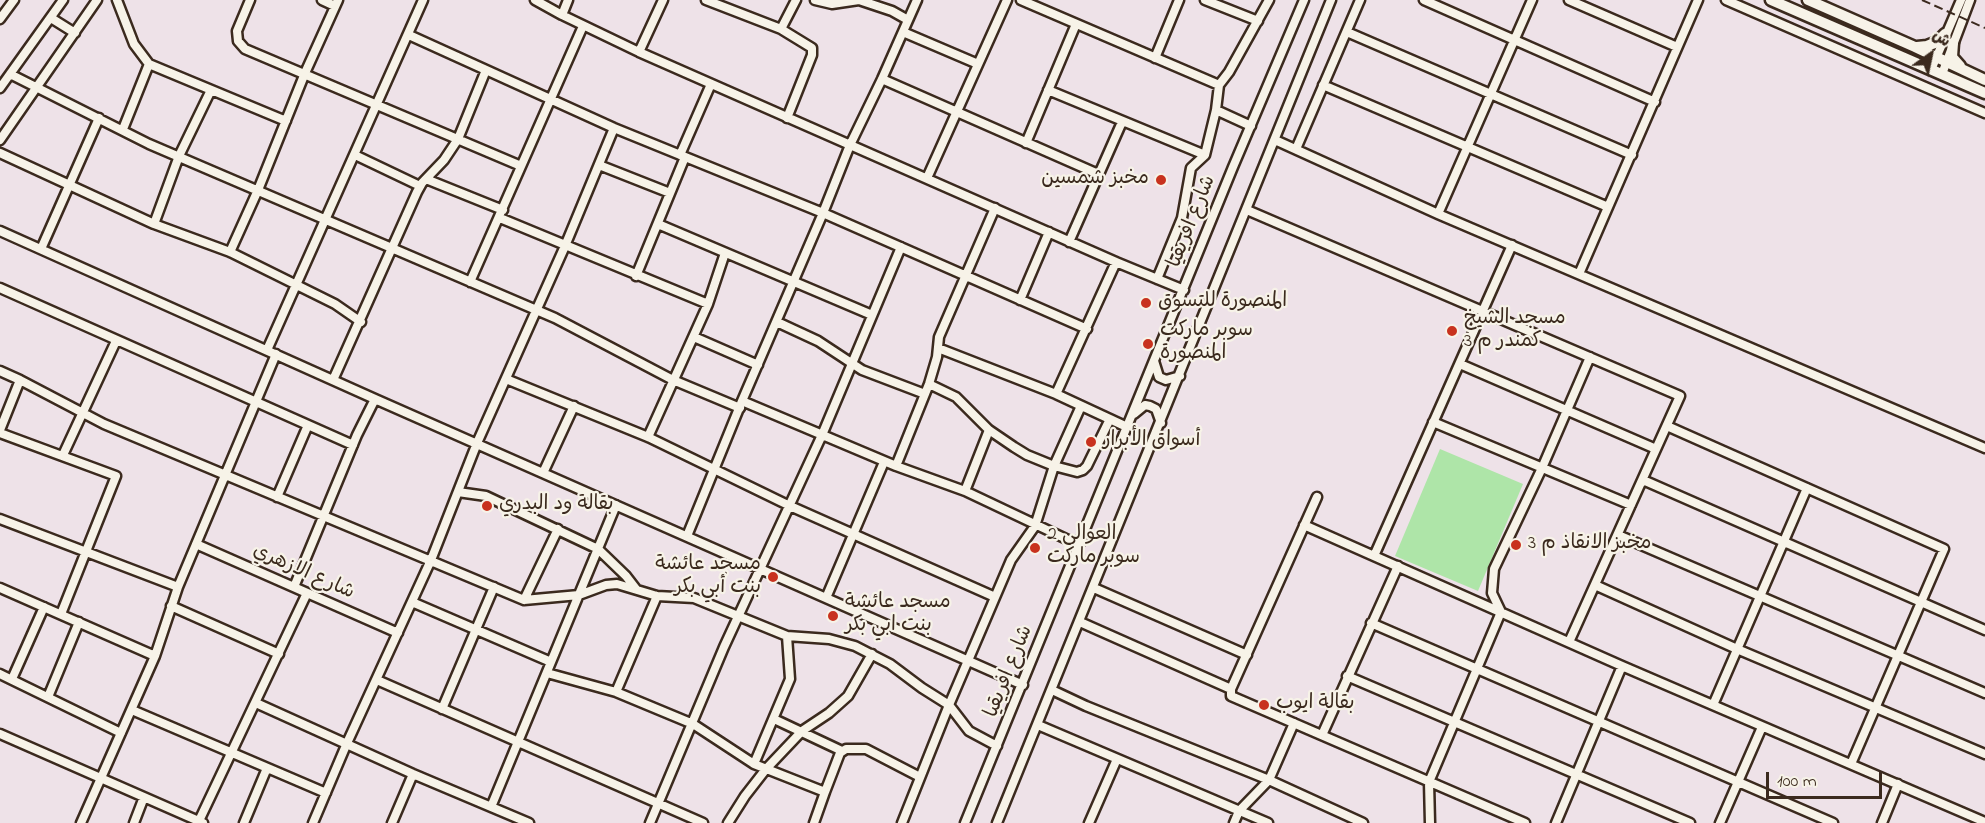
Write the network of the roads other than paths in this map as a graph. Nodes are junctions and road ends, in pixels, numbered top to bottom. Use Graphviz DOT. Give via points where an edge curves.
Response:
graph roads {
  1 [pos="14,0"];
  2 [pos="63,0"];
  3 [pos="97,0"];
  4 [pos="117,0"];
  5 [pos="250,0"];
  6 [pos="322,0"];
  7 [pos="423,0"];
  8 [pos="535,0"];
  9 [pos="568,0"];
  10 [pos="663,0"];
  11 [pos="706,0"];
  12 [pos="796,0"];
  13 [pos="815,0"];
  14 [pos="859,0"];
  15 [pos="917,0"];
  16 [pos="1007,0"];
  17 [pos="1021,0"];
  18 [pos="1179,0"];
  19 [pos="1206,0"];
  20 [pos="1269,0"];
  21 [pos="1304,0"];
  22 [pos="1330,0"];
  23 [pos="1360,0"];
  24 [pos="1424,0"];
  25 [pos="1532,0"];
  26 [pos="1569,0"];
  27 [pos="1698,0"];
  28 [pos="1726,0"];
  29 [pos="1772,0"];
  30 [pos="1808,0"];
  31 [pos="1961,0"];
  32 [pos="1970,0"];
  33 [pos="336,3"];
  34 [pos="562,15"];
  35 [pos="51,18"];
  36 [pos="0,19"];
  37 [pos="908,20"];
  38 [pos="1258,21"];
  39 [pos="1076,24"];
  40 [pos="583,26"];
  41 [pos="781,29"];
  42 [pos="903,32"];
  43 [pos="1347,32"];
  44 [pos="75,33"];
  45 [pos="1945,34"];
  46 [pos="409,35"];
  47 [pos="1514,41"];
  48 [pos="1953,44"];
  49 [pos="1677,47"];
  50 [pos="1915,47"];
  51 [pos="639,52"];
  52 [pos="1936,57"];
  53 [pos="1155,58"];
  54 [pos="1946,62"];
  55 [pos="149,64"];
  56 [pos="978,64"];
  57 [pos="486,70"];
  58 [pos="1936,72"];
  59 [pos="306,73"];
  60 [pos="10,74"];
  61 [pos="1972,75"];
  62 [pos="882,79"];
  63 [pos="1985,80"];
  64 [pos="711,84"];
  65 [pos="1219,85"];
  66 [pos="1323,85"];
  67 [pos="37,87"];
  68 [pos="0,88"];
  69 [pos="211,90"];
  70 [pos="1048,90"];
  71 [pos="1985,93"];
  72 [pos="1491,94"];
  73 [pos="552,98"];
  74 [pos="1655,102"];
  75 [pos="378,104"];
  76 [pos="1216,110"];
  77 [pos="957,113"];
  78 [pos="1985,113"];
  79 [pos="99,118"];
  80 [pos="787,118"];
  81 [pos="286,122"];
  82 [pos="1122,122"];
  83 [pos="1251,126"];
  84 [pos="614,128"];
  85 [pos="123,129"];
  86 [pos="458,139"];
  87 [pos="0,140"];
  88 [pos="1275,140"];
  89 [pos="1026,143"];
  90 [pos="850,145"];
  91 [pos="1467,147"];
  92 [pos="1296,149"];
  93 [pos="0,153"];
  94 [pos="355,155"];
  95 [pos="1205,155"];
  96 [pos="1632,155"];
  97 [pos="180,156"];
  98 [pos="683,156"];
  99 [pos="599,165"];
  100 [pos="521,166"];
  101 [pos="1098,174"];
  102 [pos="927,178"];
  103 [pos="423,182"];
  104 [pos="70,185"];
  105 [pos="258,190"];
  106 [pos="670,193"];
  107 [pos="1608,207"];
  108 [pos="995,208"];
  109 [pos="1247,210"];
  110 [pos="823,213"];
  111 [pos="501,214"];
  112 [pos="1438,214"];
  113 [pos="326,221"];
  114 [pos="154,224"];
  115 [pos="658,224"];
  116 [pos="0,231"];
  117 [pos="1049,232"];
  118 [pos="1069,242"];
  119 [pos="1512,245"];
  120 [pos="565,246"];
  121 [pos="901,247"];
  122 [pos="41,249"];
  123 [pos="391,249"];
  124 [pos="230,252"];
  125 [pos="725,253"];
  126 [pos="1116,262"];
  127 [pos="1579,274"];
  128 [pos="636,276"];
  129 [pos="966,276"];
  130 [pos="1157,279"];
  131 [pos="470,282"];
  132 [pos="794,282"];
  133 [pos="296,284"];
  134 [pos="0,288"];
  135 [pos="1184,290"];
  136 [pos="1020,300"];
  137 [pos="708,304"];
  138 [pos="535,310"];
  139 [pos="1483,311"];
  140 [pos="872,315"];
  141 [pos="361,322"];
  142 [pos="777,322"];
  143 [pos="1087,329"];
  144 [pos="694,337"];
  145 [pos="116,341"];
  146 [pos="938,348"];
  147 [pos="267,351"];
  148 [pos="276,354"];
  149 [pos="1590,357"];
  150 [pos="1154,360"];
  151 [pos="758,364"];
  152 [pos="852,364"];
  153 [pos="1460,364"];
  154 [pos="0,371"];
  155 [pos="1180,376"];
  156 [pos="506,379"];
  157 [pos="20,380"];
  158 [pos="333,380"];
  159 [pos="673,380"];
  160 [pos="929,384"];
  161 [pos="925,394"];
  162 [pos="1056,394"];
  163 [pos="375,399"];
  164 [pos="255,402"];
  165 [pos="741,405"];
  166 [pos="574,406"];
  167 [pos="1081,406"];
  168 [pos="1567,410"];
  169 [pos="82,414"];
  170 [pos="1132,415"];
  171 [pos="1110,419"];
  172 [pos="1433,422"];
  173 [pos="1161,423"];
  174 [pos="308,425"];
  175 [pos="1667,426"];
  176 [pos="1127,427"];
  177 [pos="989,430"];
  178 [pos="0,431"];
  179 [pos="822,435"];
  180 [pos="648,437"];
  181 [pos="477,443"];
  182 [pos="353,445"];
  183 [pos="1985,448"];
  184 [pos="1656,449"];
  185 [pos="63,455"];
  186 [pos="884,462"];
  187 [pos="896,466"];
  188 [pos="1054,466"];
  189 [pos="1542,468"];
  190 [pos="714,470"];
  191 [pos="543,473"];
  192 [pos="225,475"];
  193 [pos="1643,480"];
  194 [pos="1807,488"];
  195 [pos="966,491"];
  196 [pos="458,492"];
  197 [pos="1317,496"];
  198 [pos="277,497"];
  199 [pos="616,505"];
  200 [pos="1631,505"];
  201 [pos="790,506"];
  202 [pos="323,516"];
  203 [pos="0,519"];
  204 [pos="1035,525"];
  205 [pos="1304,525"];
  206 [pos="558,529"];
  207 [pos="853,534"];
  208 [pos="1618,535"];
  209 [pos="687,537"];
  210 [pos="1784,542"];
  211 [pos="195,544"];
  212 [pos="1079,545"];
  213 [pos="598,549"];
  214 [pos="84,552"];
  215 [pos="1374,556"];
  216 [pos="431,560"];
  217 [pos="1398,566"];
  218 [pos="761,569"];
  219 [pos="1595,585"];
  220 [pos="178,586"];
  221 [pos="294,587"];
  222 [pos="494,587"];
  223 [pos="0,588"];
  224 [pos="1094,588"];
  225 [pos="636,590"];
  226 [pos="307,593"];
  227 [pos="579,595"];
  228 [pos="657,596"];
  229 [pos="1761,596"];
  230 [pos="995,597"];
  231 [pos="826,598"];
  232 [pos="524,600"];
  233 [pos="412,602"];
  234 [pos="1920,602"];
  235 [pos="171,606"];
  236 [pos="44,607"];
  237 [pos="1502,612"];
  238 [pos="61,614"];
  239 [pos="740,616"];
  240 [pos="79,622"];
  241 [pos="1080,622"];
  242 [pos="1371,623"];
  243 [pos="476,630"];
  244 [pos="1985,630"];
  245 [pos="398,633"];
  246 [pos="787,636"];
  247 [pos="1569,642"];
  248 [pos="1737,649"];
  249 [pos="279,654"];
  250 [pos="872,654"];
  251 [pos="1247,654"];
  252 [pos="1897,655"];
  253 [pos="156,656"];
  254 [pos="969,661"];
  255 [pos="551,662"];
  256 [pos="1622,666"];
  257 [pos="1478,669"];
  258 [pos="547,673"];
  259 [pos="0,674"];
  260 [pos="1347,676"];
  261 [pos="12,679"];
  262 [pos="376,680"];
  263 [pos="1023,685"];
  264 [pos="1231,689"];
  265 [pos="1052,690"];
  266 [pos="616,692"];
  267 [pos="1985,693"];
  268 [pos="48,697"];
  269 [pos="256,703"];
  270 [pos="949,705"];
  271 [pos="1713,705"];
  272 [pos="442,709"];
  273 [pos="1875,709"];
  274 [pos="132,710"];
  275 [pos="774,719"];
  276 [pos="1455,722"];
  277 [pos="1599,722"];
  278 [pos="1294,723"];
  279 [pos="693,724"];
  280 [pos="1038,725"];
  281 [pos="1761,727"];
  282 [pos="802,731"];
  283 [pos="121,732"];
  284 [pos="0,734"];
  285 [pos="1322,735"];
  286 [pos="518,742"];
  287 [pos="347,743"];
  288 [pos="998,746"];
  289 [pos="842,751"];
  290 [pos="231,753"];
  291 [pos="1985,754"];
  292 [pos="1117,759"];
  293 [pos="754,764"];
  294 [pos="1851,764"];
  295 [pos="267,768"];
  296 [pos="766,769"];
  297 [pos="412,774"];
  298 [pos="1577,774"];
  299 [pos="920,777"];
  300 [pos="101,779"];
  301 [pos="1269,780"];
  302 [pos="1430,782"];
  303 [pos="1738,782"];
  304 [pos="1898,784"];
  305 [pos="825,792"];
  306 [pos="326,793"];
  307 [pos="144,798"];
  308 [pos="658,804"];
  309 [pos="491,807"];
  310 [pos="1239,811"];
  311 [pos="200,822"];
  312 [pos="1093,822"];
  313 [pos="1985,822"];
  314 [pos="81,823"];
  315 [pos="134,823"];
  316 [pos="244,823"];
  317 [pos="313,823"];
  318 [pos="392,823"];
  319 [pos="529,823"];
  320 [pos="650,823"];
  321 [pos="703,823"];
  322 [pos="728,823"];
  323 [pos="814,823"];
  324 [pos="902,823"];
  325 [pos="965,823"];
  326 [pos="997,823"];
  327 [pos="1234,823"];
  328 [pos="1268,823"];
  329 [pos="1363,823"];
  330 [pos="1430,823"];
  331 [pos="1525,823"];
  332 [pos="1556,823"];
  333 [pos="1690,823"];
  334 [pos="1720,823"];
  335 [pos="1833,823"];
  336 [pos="1882,823"];
  1 -- 36 [label="street"];
  2 -- 35 [label="street"];
  3 -- 44 [label="street"];
  4 -- 55 [label="street" via="134,44"];
  5 -- 59 [label="street" via="237,31 241,45"];
  6 -- 33 [label="street"];
  7 -- 46 [label="street"];
  8 -- 34 [label="street"];
  9 -- 34 [label="street"];
  10 -- 51 [label="street"];
  11 -- 41 [label="street"];
  12 -- 41 [label="street"];
  13 -- 14 [label="street" via="832,4"];
  14 -- 37 [label="street"];
  15 -- 37 [label="street"];
  16 -- 56 [label="street"];
  17 -- 39 [label="street"];
  18 -- 53 [label="street"];
  19 -- 38 [label="street"];
  20 -- 38 [label="street"];
  21 -- 83 [label="street, شارع افريقيا"];
  22 -- 88 [label="street"];
  23 -- 43 [label="street"];
  24 -- 47 [label="street"];
  25 -- 47 [label="street"];
  26 -- 49 [label="street"];
  27 -- 49 [label="street"];
  28 -- 78 [label="street"];
  29 -- 58 [label="main road"];
  30 -- 50 [label="main road"];
  31 -- 45 [label="street"];
  32 -- 48 [label="street"];
  33 -- 59 [label="street"];
  34 -- 40 [label="street"];
  35 -- 44 [label="street"];
  35 -- 60 [label="street"];
  37 -- 42 [label="street"];
  38 -- 65 [label="street"];
  39 -- 53 [label="street"];
  39 -- 70 [label="street"];
  40 -- 51 [label="street"];
  40 -- 73 [label="street"];
  41 -- 80 [label="street" via="813,50"];
  42 -- 56 [label="street"];
  42 -- 62 [label="street"];
  43 -- 66 [label="street"];
  43 -- 72 [label="street"];
  44 -- 67 [label="street"];
  45 -- 50 [label="main road" via="1937,42"];
  45 -- 52 [label="street"];
  46 -- 57 [label="street"];
  46 -- 75 [label="street"];
  47 -- 72 [label="street"];
  47 -- 74 [label="street"];
  48 -- 54 [label="street"];
  48 -- 61 [label="main road" via="1952,57"];
  49 -- 74 [label="street"];
  50 -- 52 [label="main road"];
  51 -- 64 [label="street"];
  52 -- 54 [label="main road"];
  52 -- 58 [label="street"];
  53 -- 65 [label="street"];
  54 -- 58 [label="street"];
  54 -- 61 [label="main road"];
  55 -- 69 [label="street"];
  55 -- 85 [label="street"];
  56 -- 77 [label="street"];
  57 -- 73 [label="street"];
  57 -- 86 [label="street"];
  58 -- 71 [label="main road"];
  59 -- 75 [label="street"];
  59 -- 81 [label="street"];
  60 -- 67 [label="street"];
  60 -- 68 [label="street"];
  61 -- 63 [label="main road"];
  62 -- 77 [label="street"];
  62 -- 90 [label="street"];
  64 -- 80 [label="street"];
  64 -- 98 [label="street"];
  65 -- 76 [label="street"];
  66 -- 91 [label="street"];
  66 -- 92 [label="street"];
  67 -- 79 [label="street"];
  67 -- 87 [label="street"];
  69 -- 81 [label="street"];
  69 -- 97 [label="street"];
  70 -- 82 [label="street"];
  70 -- 89 [label="street"];
  72 -- 91 [label="street"];
  72 -- 96 [label="street"];
  73 -- 84 [label="street"];
  73 -- 100 [label="street"];
  74 -- 96 [label="street"];
  75 -- 86 [label="street"];
  75 -- 94 [label="street"];
  76 -- 83 [label="street"];
  76 -- 95 [label="street"];
  77 -- 89 [label="street"];
  77 -- 102 [label="street"];
  79 -- 85 [label="street"];
  79 -- 104 [label="street"];
  80 -- 90 [label="street"];
  81 -- 105 [label="street"];
  82 -- 95 [label="street"];
  82 -- 101 [label="street"];
  83 -- 135 [label="street, شارع افريقيا"];
  84 -- 98 [label="street"];
  84 -- 99 [label="street"];
  85 -- 97 [label="street"];
  86 -- 100 [label="street"];
  86 -- 103 [label="street"];
  88 -- 92 [label="street"];
  88 -- 109 [label="street"];
  89 -- 101 [label="street"];
  90 -- 102 [label="street"];
  90 -- 110 [label="street"];
  91 -- 107 [label="street"];
  91 -- 112 [label="street"];
  92 -- 112 [label="street"];
  93 -- 104 [label="street"];
  94 -- 103 [label="street"];
  94 -- 113 [label="street"];
  95 -- 130 [label="street" via="1191,168 1182,218"];
  96 -- 107 [label="street"];
  97 -- 105 [label="street"];
  97 -- 114 [label="street"];
  98 -- 106 [label="street"];
  98 -- 110 [label="street"];
  99 -- 106 [label="street"];
  99 -- 120 [label="street"];
  100 -- 111 [label="street"];
  101 -- 118 [label="street"];
  102 -- 108 [label="street"];
  103 -- 111 [label="street"];
  103 -- 123 [label="street"];
  104 -- 114 [label="street"];
  104 -- 122 [label="street"];
  105 -- 113 [label="street"];
  105 -- 124 [label="street"];
  106 -- 115 [label="street"];
  107 -- 127 [label="street"];
  108 -- 117 [label="street"];
  108 -- 129 [label="street"];
  109 -- 139 [label="street"];
  109 -- 155 [label="street"];
  110 -- 121 [label="street"];
  110 -- 132 [label="street"];
  111 -- 120 [label="street"];
  111 -- 131 [label="street"];
  112 -- 119 [label="street"];
  113 -- 123 [label="street"];
  113 -- 133 [label="street"];
  114 -- 124 [label="street"];
  115 -- 125 [label="street"];
  115 -- 128 [label="street"];
  116 -- 122 [label="street"];
  117 -- 118 [label="street"];
  117 -- 136 [label="street"];
  118 -- 126 [label="street"];
  119 -- 127 [label="street"];
  119 -- 139 [label="street"];
  120 -- 128 [label="street"];
  120 -- 138 [label="street"];
  121 -- 129 [label="street"];
  121 -- 140 [label="street"];
  122 -- 147 [label="street"];
  123 -- 131 [label="street"];
  123 -- 141 [label="street"];
  124 -- 133 [label="street"];
  125 -- 132 [label="street"];
  125 -- 137 [label="street"];
  126 -- 130 [label="street"];
  126 -- 143 [label="street"];
  127 -- 183 [label="street"];
  128 -- 137 [label="street"];
  129 -- 136 [label="street"];
  129 -- 146 [label="street" via="939,337"];
  130 -- 135 [label="street"];
  131 -- 138 [label="street"];
  132 -- 140 [label="street"];
  132 -- 142 [label="street"];
  133 -- 141 [label="street"];
  133 -- 147 [label="street"];
  134 -- 145 [label="street"];
  135 -- 150 [label="street, شارع افريقيا"];
  136 -- 143 [label="street"];
  137 -- 144 [label="street"];
  138 -- 156 [label="street"];
  138 -- 159 [label="street"];
  139 -- 149 [label="street"];
  139 -- 153 [label="street"];
  140 -- 152 [label="street"];
  141 -- 158 [label="street"];
  142 -- 151 [label="street"];
  142 -- 152 [label="street" via="818,341"];
  143 -- 162 [label="street"];
  144 -- 151 [label="street"];
  144 -- 159 [label="street"];
  145 -- 164 [label="street"];
  145 -- 169 [label="street"];
  146 -- 160 [label="street"];
  146 -- 162 [label="street"];
  147 -- 148 [label="street"];
  148 -- 158 [label="street"];
  148 -- 164 [label="street"];
  149 -- 168 [label="street"];
  149 -- 175 [label="street" via="1680,396"];
  150 -- 155 [label="street" via="1159,377 1166,380"];
  150 -- 170 [label="street, شارع افريقيا"];
  151 -- 165 [label="street"];
  152 -- 161 [label="street"];
  152 -- 179 [label="street"];
  153 -- 168 [label="street"];
  153 -- 172 [label="street"];
  154 -- 157 [label="street"];
  155 -- 173 [label="street"];
  156 -- 166 [label="street"];
  156 -- 181 [label="street"];
  157 -- 169 [label="street"];
  157 -- 178 [label="street"];
  158 -- 163 [label="street"];
  159 -- 165 [label="street"];
  159 -- 180 [label="street"];
  160 -- 161 [label="street"];
  160 -- 177 [label="street" via="956,397"];
  161 -- 187 [label="street"];
  162 -- 167 [label="street"];
  163 -- 181 [label="street"];
  163 -- 182 [label="street"];
  164 -- 174 [label="street"];
  164 -- 192 [label="street"];
  165 -- 179 [label="street"];
  165 -- 190 [label="street"];
  166 -- 180 [label="street"];
  166 -- 191 [label="street"];
  167 -- 171 [label="street"];
  167 -- 188 [label="street"];
  168 -- 184 [label="street"];
  168 -- 189 [label="street"];
  169 -- 185 [label="street"];
  169 -- 192 [label="street"];
  170 -- 173 [label="street" via="1141,407 1150,406 1156,409"];
  170 -- 176 [label="street, شارع افريقيا"];
  171 -- 176 [label="street"];
  171 -- 188 [label="street" via="1083,470"];
  172 -- 189 [label="street"];
  172 -- 215 [label="street"];
  173 -- 224 [label="street"];
  174 -- 182 [label="street"];
  174 -- 198 [label="street"];
  175 -- 184 [label="street"];
  175 -- 194 [label="street"];
  176 -- 212 [label="street, شارع افريقيا"];
  177 -- 188 [label="street" via="1020,451"];
  177 -- 195 [label="street"];
  178 -- 185 [label="street"];
  179 -- 186 [label="street"];
  179 -- 201 [label="street"];
  180 -- 190 [label="street"];
  181 -- 191 [label="street"];
  181 -- 196 [label="street"];
  182 -- 202 [label="street"];
  184 -- 193 [label="street"];
  185 -- 214 [label="street" via="116,476"];
  186 -- 187 [label="street"];
  186 -- 207 [label="street"];
  187 -- 195 [label="street"];
  188 -- 204 [label="street"];
  189 -- 200 [label="street"];
  189 -- 237 [label="street" via="1494,569 1492,593"];
  190 -- 201 [label="street"];
  190 -- 209 [label="street"];
  191 -- 199 [label="street"];
  192 -- 198 [label="street"];
  192 -- 211 [label="street"];
  193 -- 200 [label="street"];
  193 -- 210 [label="street"];
  194 -- 210 [label="street"];
  194 -- 234 [label="street" via="1944,549"];
  195 -- 204 [label="street"];
  196 -- 206 [label="street" via="486,496"];
  196 -- 216 [label="street"];
  197 -- 205 [label="street"];
  198 -- 202 [label="street"];
  199 -- 209 [label="street"];
  199 -- 213 [label="street"];
  200 -- 208 [label="street"];
  201 -- 207 [label="street"];
  201 -- 218 [label="street"];
  202 -- 216 [label="street"];
  202 -- 221 [label="street"];
  203 -- 214 [label="street"];
  204 -- 212 [label="street"];
  204 -- 230 [label="street" via="1011,560"];
  205 -- 215 [label="street"];
  205 -- 251 [label="street"];
  206 -- 213 [label="street"];
  206 -- 232 [label="street"];
  207 -- 230 [label="street"];
  207 -- 231 [label="street"];
  208 -- 219 [label="street"];
  208 -- 229 [label="street"];
  209 -- 218 [label="street"];
  210 -- 229 [label="street"];
  210 -- 234 [label="street"];
  211 -- 220 [label="street"];
  211 -- 221 [label="street, شارع الازهري"];
  212 -- 263 [label="street, شارع افريقيا"];
  213 -- 225 [label="street"];
  213 -- 227 [label="street"];
  214 -- 220 [label="street"];
  214 -- 238 [label="street"];
  215 -- 217 [label="street"];
  216 -- 222 [label="street"];
  216 -- 233 [label="street"];
  217 -- 237 [label="street"];
  217 -- 242 [label="street"];
  218 -- 231 [label="street"];
  218 -- 239 [label="street"];
  219 -- 247 [label="street"];
  219 -- 248 [label="street"];
  220 -- 235 [label="street"];
  221 -- 226 [label="street, شارع الازهري"];
  222 -- 232 [label="street"];
  222 -- 243 [label="street"];
  223 -- 236 [label="street"];
  224 -- 241 [label="street"];
  224 -- 251 [label="street"];
  225 -- 227 [label="street" via="617,584"];
  225 -- 228 [label="street"];
  226 -- 245 [label="street, شارع الازهري"];
  226 -- 249 [label="street"];
  227 -- 232 [label="street"];
  227 -- 255 [label="street"];
  228 -- 239 [label="street" via="694,598"];
  228 -- 266 [label="street"];
  229 -- 248 [label="street"];
  229 -- 252 [label="street"];
  230 -- 254 [label="street"];
  231 -- 254 [label="street"];
  233 -- 243 [label="street"];
  233 -- 245 [label="street"];
  234 -- 244 [label="street"];
  234 -- 252 [label="street"];
  235 -- 249 [label="street"];
  235 -- 253 [label="street"];
  236 -- 238 [label="street"];
  236 -- 261 [label="street"];
  237 -- 247 [label="street"];
  237 -- 257 [label="street"];
  238 -- 240 [label="street"];
  239 -- 246 [label="street"];
  239 -- 279 [label="street"];
  240 -- 253 [label="street"];
  240 -- 268 [label="street"];
  241 -- 264 [label="street"];
  241 -- 265 [label="street"];
  242 -- 257 [label="street"];
  242 -- 260 [label="street"];
  243 -- 255 [label="street"];
  243 -- 272 [label="street"];
  245 -- 262 [label="street"];
  246 -- 250 [label="street" via="842,641"];
  246 -- 275 [label="street" via="790,679"];
  247 -- 256 [label="street"];
  248 -- 271 [label="street"];
  248 -- 273 [label="street"];
  249 -- 269 [label="street"];
  250 -- 270 [label="street"];
  250 -- 282 [label="street" via="848,696"];
  251 -- 264 [label="street"];
  252 -- 267 [label="street"];
  252 -- 273 [label="street"];
  253 -- 274 [label="street"];
  254 -- 263 [label="street"];
  254 -- 270 [label="street"];
  255 -- 258 [label="street"];
  256 -- 271 [label="street"];
  256 -- 277 [label="street"];
  257 -- 276 [label="street"];
  257 -- 277 [label="street"];
  258 -- 266 [label="street"];
  258 -- 286 [label="street"];
  259 -- 261 [label="street"];
  260 -- 276 [label="street"];
  260 -- 285 [label="street"];
  261 -- 268 [label="street"];
  262 -- 272 [label="street"];
  262 -- 287 [label="street"];
  263 -- 288 [label="street, شارع افريقيا"];
  264 -- 278 [label="street" via="1231,696"];
  265 -- 280 [label="street"];
  265 -- 301 [label="street"];
  266 -- 279 [label="street"];
  268 -- 283 [label="street"];
  269 -- 287 [label="street"];
  269 -- 290 [label="street"];
  270 -- 288 [label="street" via="969,731"];
  270 -- 299 [label="street"];
  271 -- 281 [label="street"];
  272 -- 286 [label="street"];
  273 -- 291 [label="street"];
  273 -- 294 [label="street"];
  274 -- 283 [label="street"];
  274 -- 290 [label="street"];
  275 -- 282 [label="street"];
  275 -- 293 [label="street"];
  276 -- 298 [label="street"];
  276 -- 302 [label="street"];
  277 -- 298 [label="street"];
  277 -- 303 [label="street"];
  278 -- 285 [label="street"];
  278 -- 301 [label="street"];
  279 -- 293 [label="street"];
  279 -- 308 [label="street"];
  280 -- 292 [label="street"];
  280 -- 326 [label="street"];
  281 -- 294 [label="street"];
  281 -- 303 [label="street"];
  282 -- 289 [label="street"];
  282 -- 296 [label="street"];
  283 -- 300 [label="street"];
  284 -- 300 [label="street"];
  285 -- 302 [label="street"];
  286 -- 308 [label="street"];
  286 -- 309 [label="street"];
  287 -- 297 [label="street"];
  287 -- 306 [label="street"];
  288 -- 325 [label="street, شارع افريقيا"];
  289 -- 299 [label="street" via="866,749"];
  289 -- 305 [label="street"];
  290 -- 295 [label="street"];
  290 -- 311 [label="street"];
  292 -- 310 [label="street"];
  292 -- 312 [label="street"];
  293 -- 296 [label="street"];
  294 -- 304 [label="street"];
  295 -- 306 [label="street"];
  295 -- 316 [label="street"];
  296 -- 305 [label="street"];
  296 -- 322 [label="street"];
  297 -- 309 [label="street"];
  297 -- 318 [label="street"];
  298 -- 332 [label="street"];
  298 -- 333 [label="street"];
  299 -- 324 [label="street"];
  300 -- 307 [label="street"];
  300 -- 314 [label="street"];
  301 -- 310 [label="street"];
  301 -- 329 [label="street"];
  302 -- 330 [label="street"];
  302 -- 331 [label="street"];
  303 -- 334 [label="street"];
  303 -- 335 [label="street"];
  304 -- 313 [label="street"];
  304 -- 336 [label="street"];
  305 -- 323 [label="street"];
  306 -- 317 [label="street"];
  307 -- 311 [label="street"];
  307 -- 315 [label="street"];
  308 -- 320 [label="street"];
  308 -- 321 [label="street"];
  309 -- 319 [label="street"];
  310 -- 327 [label="street"];
  310 -- 328 [label="street"];
}
